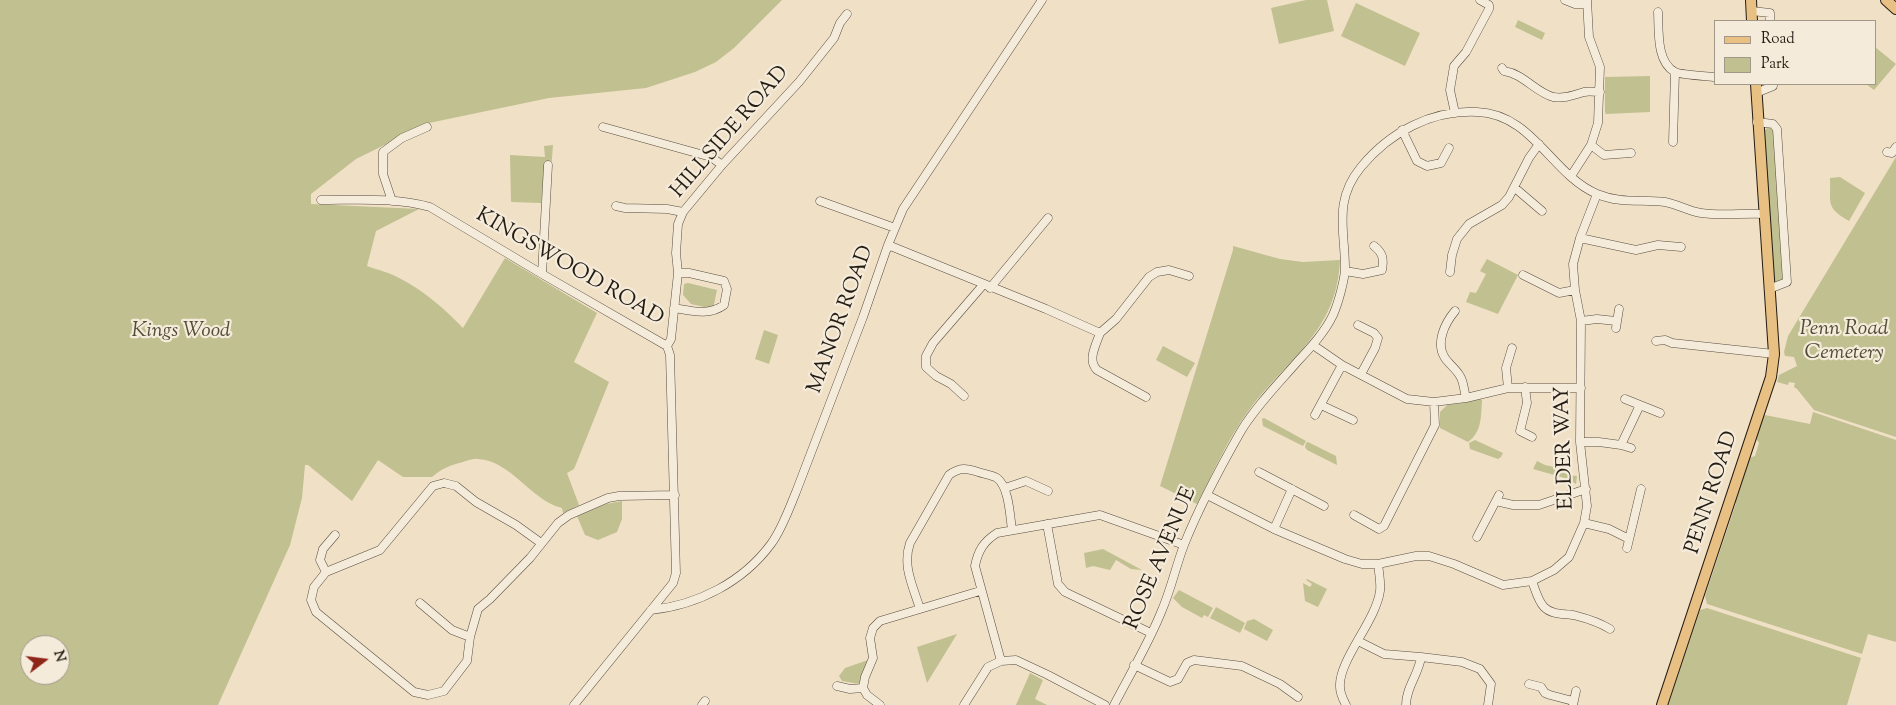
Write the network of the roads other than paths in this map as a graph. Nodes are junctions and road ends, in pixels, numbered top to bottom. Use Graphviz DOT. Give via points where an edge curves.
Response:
graph roads {
  1 [pos="1042,0"];
  2 [pos="1480,0"];
  3 [pos="1565,0"];
  4 [pos="1751,0"];
  5 [pos="1886,0"];
  6 [pos="1587,2"];
  7 [pos="1896,9"];
  8 [pos="1658,12"];
  9 [pos="847,14"];
  10 [pos="1752,16"];
  11 [pos="1770,20"];
  12 [pos="1502,68"];
  13 [pos="1675,72"];
  14 [pos="1714,77"];
  15 [pos="1773,85"];
  16 [pos="1756,89"];
  17 [pos="1600,92"];
  18 [pos="1455,113"];
  19 [pos="1758,122"];
  20 [pos="427,127"];
  21 [pos="603,127"];
  22 [pos="1402,130"];
  23 [pos="1673,142"];
  24 [pos="1539,144"];
  25 [pos="1591,145"];
  26 [pos="1896,147"];
  27 [pos="1449,148"];
  28 [pos="1886,152"];
  29 [pos="1631,153"];
  30 [pos="548,165"];
  31 [pos="722,165"];
  32 [pos="1571,176"];
  33 [pos="1515,188"];
  34 [pos="1597,194"];
  35 [pos="321,200"];
  36 [pos="392,200"];
  37 [pos="820,201"];
  38 [pos="616,206"];
  39 [pos="1542,211"];
  40 [pos="683,212"];
  41 [pos="1764,214"];
  42 [pos="1048,218"];
  43 [pos="895,228"];
  44 [pos="1580,238"];
  45 [pos="888,245"];
  46 [pos="1374,246"];
  47 [pos="1682,247"];
  48 [pos="1382,270"];
  49 [pos="1345,271"];
  50 [pos="1391,272"];
  51 [pos="1450,272"];
  52 [pos="542,274"];
  53 [pos="678,274"];
  54 [pos="1523,275"];
  55 [pos="1189,276"];
  56 [pos="987,286"];
  57 [pos="1769,289"];
  58 [pos="1575,290"];
  59 [pos="674,308"];
  60 [pos="1618,309"];
  61 [pos="1454,311"];
  62 [pos="1581,321"];
  63 [pos="1358,325"];
  64 [pos="1100,333"];
  65 [pos="1656,341"];
  66 [pos="1313,345"];
  67 [pos="667,346"];
  68 [pos="1512,348"];
  69 [pos="1774,354"];
  70 [pos="1342,365"];
  71 [pos="1361,374"];
  72 [pos="1525,387"];
  73 [pos="1508,388"];
  74 [pos="1581,388"];
  75 [pos="964,396"];
  76 [pos="1146,397"];
  77 [pos="1466,398"];
  78 [pos="1625,399"];
  79 [pos="1434,402"];
  80 [pos="1321,405"];
  81 [pos="1640,405"];
  82 [pos="1660,413"];
  83 [pos="1315,415"];
  84 [pos="1353,420"];
  85 [pos="1532,437"];
  86 [pos="1580,442"];
  87 [pos="1621,445"];
  88 [pos="1631,448"];
  89 [pos="1259,472"];
  90 [pos="1005,488"];
  91 [pos="1586,488"];
  92 [pos="1292,489"];
  93 [pos="1641,489"];
  94 [pos="1048,491"];
  95 [pos="675,495"];
  96 [pos="1207,495"];
  97 [pos="1324,506"];
  98 [pos="1354,515"];
  99 [pos="1584,523"];
  100 [pos="1047,524"];
  101 [pos="1274,529"];
  102 [pos="1012,530"];
  103 [pos="335,535"];
  104 [pos="1478,537"];
  105 [pos="1629,539"];
  106 [pos="541,543"];
  107 [pos="1184,545"];
  108 [pos="1627,548"];
  109 [pos="1378,564"];
  110 [pos="326,572"];
  111 [pos="1532,582"];
  112 [pos="980,591"];
  113 [pos="420,603"];
  114 [pos="651,610"];
  115 [pos="920,610"];
  116 [pos="1610,628"];
  117 [pos="1151,633"];
  118 [pos="470,637"];
  119 [pos="1358,641"];
  120 [pos="1421,656"];
  121 [pos="1001,661"];
  122 [pos="1134,665"];
  123 [pos="1529,684"];
  124 [pos="837,686"];
  125 [pos="864,688"];
  126 [pos="1576,691"];
  127 [pos="1298,697"];
  128 [pos="1573,703"];
  129 [pos="574,705"];
  130 [pos="880,705"];
  131 [pos="964,705"];
  132 [pos="1105,705"];
  133 [pos="1114,705"];
  134 [pos="1346,705"];
  135 [pos="1406,705"];
  136 [pos="1488,705"];
  137 [pos="1662,705"];
  1 -- 43 [label="street, MANOR ROAD" via="903,209"];
  2 -- 18 [label="street" via="1489,9 1466,52 1454,66 1450,90"];
  3 -- 6 [label="street" via="1575,4"];
  4 -- 10 [label="main road"];
  5 -- 7 [label="main road"];
  6 -- 17 [label="street" via="1589,36 1600,67"];
  8 -- 13 [label="street" via="1660,50 1666,64"];
  9 -- 31 [label="street, HILLSIDE ROAD" via="834,38 799,82"];
  10 -- 11 [label="street" via="1770,13"];
  12 -- 17 [label="street" via="1553,97"];
  13 -- 14 [label="street"];
  13 -- 23 [label="street"];
  15 -- 16 [label="street, PENN ROAD"];
  16 -- 19 [label="main road, PENN ROAD"];
  17 -- 25 [label="street" via="1598,123"];
  18 -- 22 [label="street, ROSE AVENUE" via="1430,118"];
  18 -- 24 [label="street, ROSE AVENUE" via="1483,112 1500,116 1520,127"];
  19 -- 41 [label="main road, PENN ROAD"];
  19 -- 57 [label="street" via="1773,124 1778,129 1787,282"];
  20 -- 36 [label="street" via="402,138 383,152 383,174"];
  21 -- 31 [label="street" via="711,157"];
  22 -- 27 [label="street" via="1417,161 1427,166 1441,163"];
  22 -- 49 [label="street, ROSE AVENUE" via="1360,168 1346,193 1342,210"];
  24 -- 32 [label="street, ROSE AVENUE"];
  24 -- 33 [label="street"];
  25 -- 29 [label="street" via="1604,155"];
  25 -- 32 [label="street"];
  26 -- 28 [label="street" via="1892,153"];
  30 -- 52 [label="street"];
  31 -- 40 [label="street, HILLSIDE ROAD"];
  32 -- 34 [label="street, ROSE AVENUE"];
  33 -- 39 [label="street"];
  33 -- 51 [label="street" via="1502,205 1469,224 1456,239"];
  34 -- 41 [label="street, ROSE AVENUE" via="1626,202 1667,202 1701,213"];
  34 -- 44 [label="street, ELDER WAY"];
  35 -- 36 [label="street, KINGSWOOD ROAD"];
  36 -- 52 [label="street, KINGSWOOD ROAD" via="430,206"];
  37 -- 43 [label="street"];
  38 -- 40 [label="street" via="667,208"];
  40 -- 53 [label="street, HILLSIDE ROAD" via="678,224"];
  41 -- 57 [label="main road, PENN ROAD"];
  42 -- 56 [label="street"];
  43 -- 45 [label="street, MANOR ROAD"];
  44 -- 47 [label="street" via="1636,250 1658,245"];
  44 -- 58 [label="street, ELDER WAY" via="1573,264"];
  45 -- 56 [label="street"];
  45 -- 114 [label="street, MANOR ROAD" via="827,414 787,515 772,543 748,570 716,591 688,603"];
  46 -- 48 [label="street" via="1381,252"];
  48 -- 49 [label="street" via="1363,274"];
  48 -- 50 [label="street"];
  49 -- 66 [label="street, ROSE AVENUE" via="1334,314"];
  52 -- 67 [label="street, KINGSWOOD ROAD"];
  53 -- 59 [label="street, HILLSIDE ROAD"];
  53 -- 59 [label="street" via="689,273 724,281 727,289 724,305 716,310 704,312"];
  54 -- 58 [label="street" via="1558,293"];
  55 -- 64 [label="street" via="1169,270 1149,277 1116,319"];
  56 -- 64 [label="street"];
  56 -- 75 [label="street" via="933,343 926,356 926,367"];
  57 -- 69 [label="main road, PENN ROAD"];
  58 -- 62 [label="street, ELDER WAY"];
  59 -- 67 [label="street, HILLSIDE ROAD" via="671,339"];
  60 -- 62 [label="street" via="1616,325 1597,319"];
  61 -- 77 [label="street" via="1442,335 1441,347 1444,357 1461,377"];
  62 -- 74 [label="street, ELDER WAY"];
  63 -- 71 [label="street" via="1378,338"];
  64 -- 76 [label="street" via="1093,366"];
  65 -- 69 [label="street"];
  66 -- 70 [label="street"];
  66 -- 96 [label="street, ROSE AVENUE" via="1252,415"];
  67 -- 95 [label="street, KINGSWOOD ROAD" via="670,355"];
  68 -- 73 [label="street" via="1506,368"];
  69 -- 137 [label="main road, PENN ROAD" via="1771,377"];
  70 -- 71 [label="street"];
  70 -- 80 [label="street"];
  71 -- 79 [label="street" via="1407,399"];
  72 -- 73 [label="street"];
  72 -- 74 [label="street"];
  72 -- 85 [label="street" via="1527,403 1520,431"];
  73 -- 77 [label="street"];
  74 -- 86 [label="street, ELDER WAY"];
  77 -- 79 [label="street"];
  78 -- 81 [label="street"];
  79 -- 98 [label="street" via="1434,425 1384,526 1379,529"];
  80 -- 83 [label="street"];
  80 -- 84 [label="street"];
  81 -- 82 [label="street"];
  81 -- 87 [label="street"];
  86 -- 87 [label="street"];
  86 -- 91 [label="street, ELDER WAY"];
  87 -- 88 [label="street"];
  89 -- 92 [label="street"];
  90 -- 94 [label="street" via="1026,481"];
  90 -- 102 [label="street"];
  90 -- 115 [label="street" via="995,477 965,468 949,475 906,554"];
  91 -- 99 [label="street, ELDER WAY"];
  91 -- 104 [label="street" via="1538,504 1513,505 1497,498"];
  92 -- 97 [label="street"];
  92 -- 101 [label="street"];
  93 -- 105 [label="street"];
  95 -- 106 [label="street" via="608,498 569,514"];
  95 -- 114 [label="street, KINGSWOOD ROAD" via="676,573 673,584"];
  96 -- 101 [label="street, ELDER WAY"];
  96 -- 107 [label="street, ROSE AVENUE"];
  99 -- 105 [label="street" via="1609,529"];
  99 -- 111 [label="street, ELDER WAY" via="1570,557"];
  100 -- 102 [label="street"];
  100 -- 107 [label="street" via="1100,515"];
  100 -- 117 [label="street" via="1058,584 1065,592"];
  101 -- 109 [label="street, ELDER WAY" via="1345,559"];
  102 -- 112 [label="street" via="987,539 978,551 975,566"];
  103 -- 110 [label="street" via="323,549 320,560"];
  105 -- 108 [label="street"];
  106 -- 110 [label="street" via="456,486 444,483 433,486 380,550"];
  106 -- 118 [label="street" via="478,609"];
  107 -- 117 [label="street, ROSE AVENUE" via="1162,611"];
  109 -- 111 [label="street, ELDER WAY" via="1429,556 1504,585"];
  109 -- 119 [label="street" via="1380,592"];
  110 -- 118 [label="street" via="314,587 311,600 316,612 414,692 428,695 444,691 467,661"];
  111 -- 116 [label="street" via="1542,606 1551,612 1575,615"];
  112 -- 115 [label="street"];
  112 -- 121 [label="street"];
  113 -- 118 [label="street" via="452,630"];
  114 -- 129 [label="street"];
  115 -- 125 [label="street" via="880,621 873,628 870,638 873,658"];
  117 -- 122 [label="street, ROSE AVENUE"];
  119 -- 120 [label="street" via="1384,654"];
  119 -- 134 [label="street" via="1342,673 1341,694"];
  120 -- 135 [label="street" via="1420,668 1407,692"];
  120 -- 136 [label="street" via="1462,662 1480,670 1491,684"];
  121 -- 131 [label="street" via="988,667"];
  121 -- 132 [label="street" via="1016,660"];
  122 -- 127 [label="street" via="1170,682 1178,679 1187,663 1194,660 1242,666 1280,684"];
  122 -- 133 [label="street, ROSE AVENUE"];
  123 -- 128 [label="street"];
  124 -- 125 [label="street"];
  125 -- 130 [label="street" via="867,695"];
  126 -- 128 [label="street"];
}
